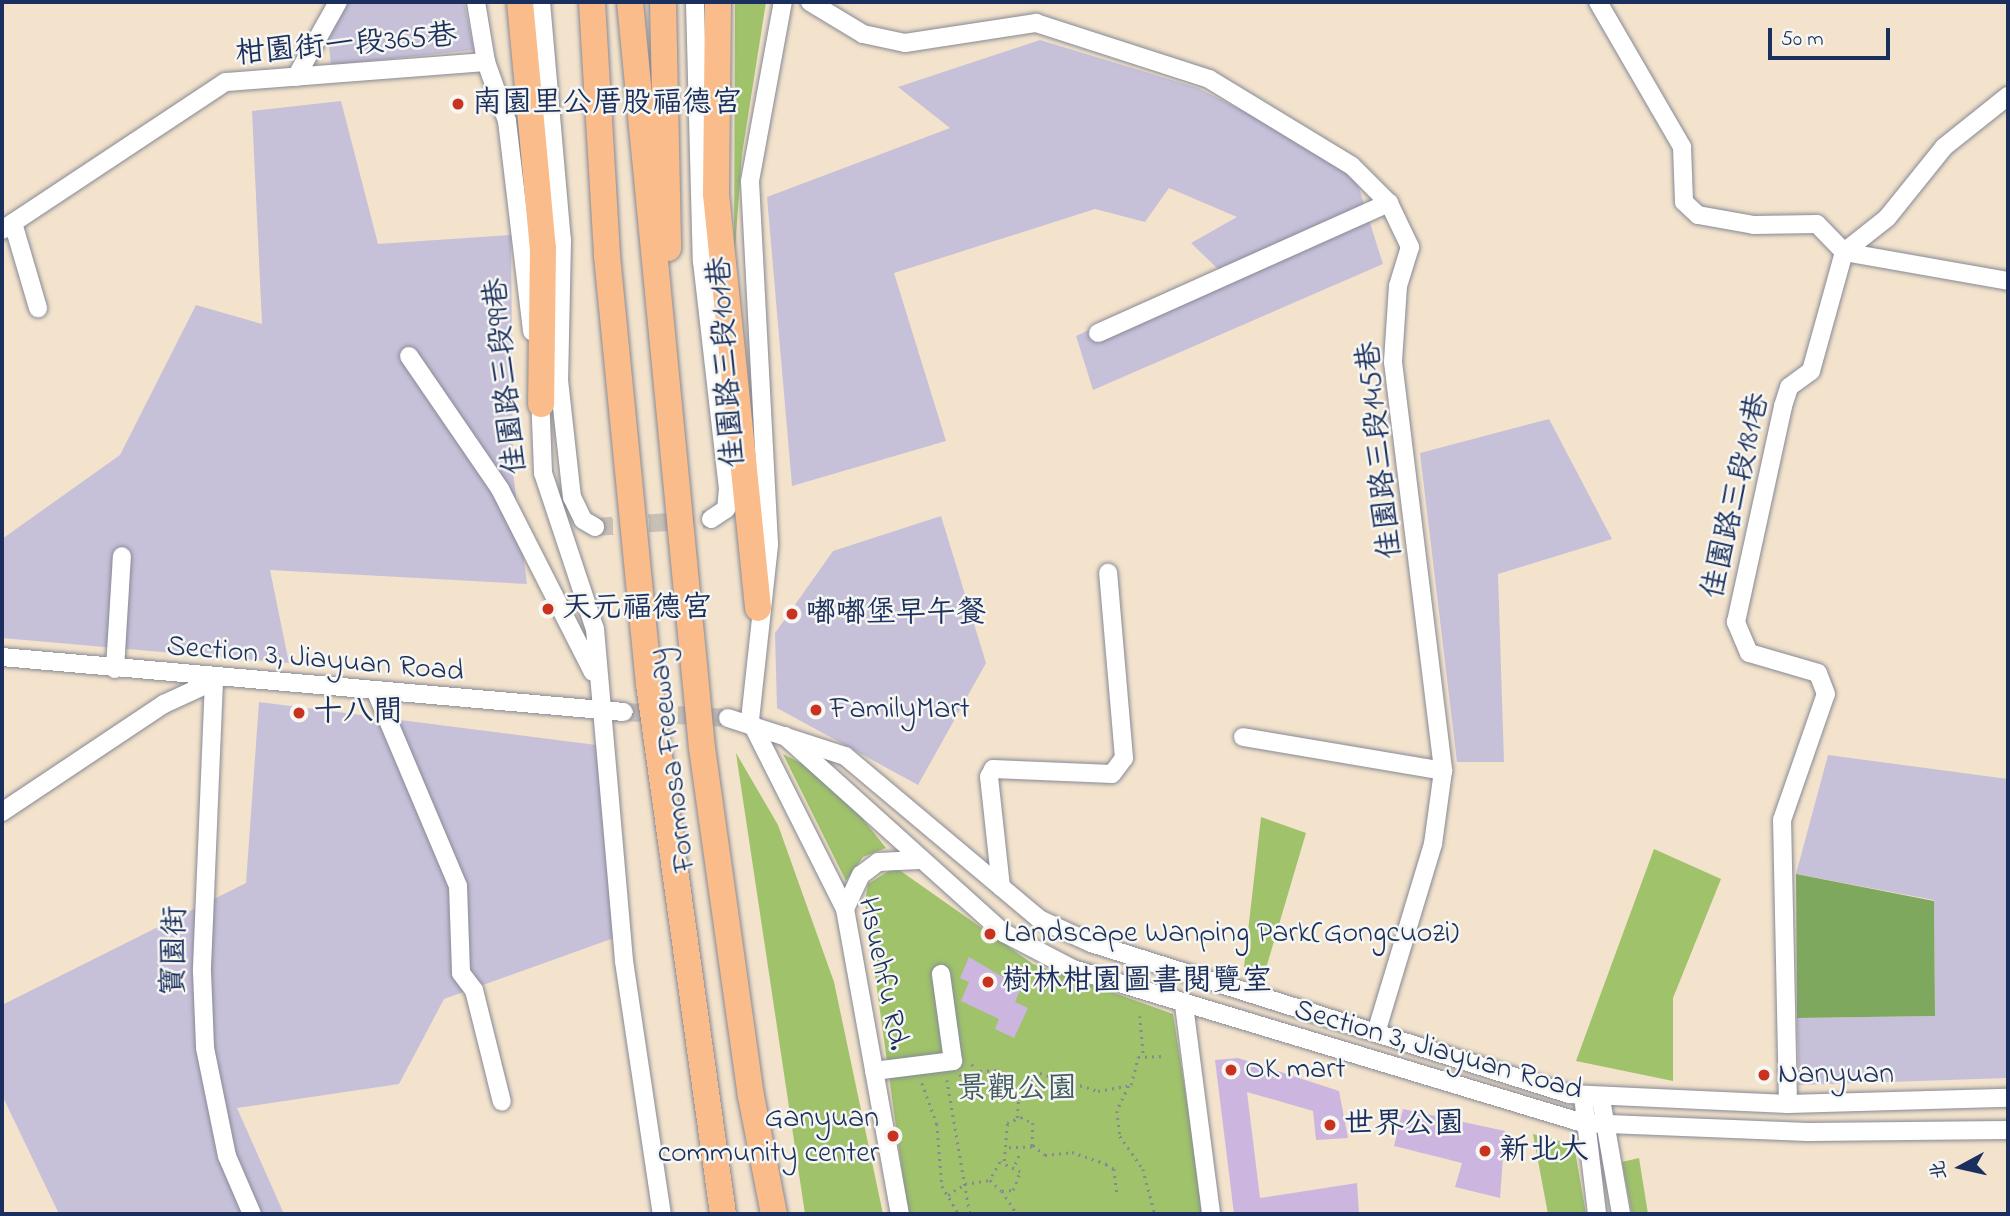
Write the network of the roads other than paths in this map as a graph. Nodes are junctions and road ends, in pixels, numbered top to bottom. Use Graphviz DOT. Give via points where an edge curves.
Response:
graph roads {
  1 [pos="338,2"];
  2 [pos="476,2"];
  3 [pos="520,2"];
  4 [pos="541,2"];
  5 [pos="583,2"];
  6 [pos="592,2"];
  7 [pos="630,2"];
  8 [pos="663,2"];
  9 [pos="695,2"];
  10 [pos="718,2"];
  11 [pos="783,2"];
  12 [pos="810,2"];
  13 [pos="1598,2"];
  14 [pos="486,62"];
  15 [pos="296,77"];
  16 [pos="2008,96"];
  17 [pos="1389,203"];
  18 [pos="7,227"];
  19 [pos="1844,252"];
  20 [pos="607,256"];
  21 [pos="2008,281"];
  22 [pos="38,308"];
  23 [pos="1098,333"];
  24 [pos="409,356"];
  25 [pos="541,404"];
  26 [pos="675,467"];
  27 [pos="711,519"];
  28 [pos="595,527"];
  29 [pos="122,556"];
  30 [pos="1108,573"];
  31 [pos="758,608"];
  32 [pos="2,657"];
  33 [pos="115,669"];
  34 [pos="214,681"];
  35 [pos="376,692"];
  36 [pos="615,712"];
  37 [pos="728,718"];
  38 [pos="750,720"];
  39 [pos="780,731"];
  40 [pos="1243,737"];
  41 [pos="1443,771"];
  42 [pos="2,812"];
  43 [pos="919,860"];
  44 [pos="1001,887"];
  45 [pos="845,909"];
  46 [pos="941,974"];
  47 [pos="1184,1005"];
  48 [pos="1376,1032"];
  49 [pos="874,1071"];
  50 [pos="1592,1098"];
  51 [pos="2008,1098"];
  52 [pos="502,1102"];
  53 [pos="1788,1104"];
  54 [pos="1583,1123"];
  55 [pos="1605,1126"];
  56 [pos="2008,1130"];
  57 [pos="252,1214"];
  58 [pos="662,1214"];
  59 [pos="723,1214"];
  60 [pos="774,1214"];
  61 [pos="900,1214"];
  62 [pos="1211,1214"];
  63 [pos="1597,1214"];
  64 [pos="1621,1214"];
  1 -- 15 [label="street"];
  2 -- 14 [label="street, 佳園路三段99巷"];
  3 -- 25 [label="highway" via="543,248"];
  4 -- 28 [label="street" via="562,240 559,380 572,498 583,520"];
  5 -- 20 [label="highway"];
  6 -- 20 [label="highway, Formosa Freeway"];
  7 -- 26 [label="highway, Formosa Freeway"];
  8 -- 26 [label="highway"];
  9 -- 27 [label="street" via="702,261 728,488 726,509"];
  10 -- 31 [label="highway" via="716,194"];
  11 -- 31 [label="street, 佳園路三段101巷" via="750,181 769,544"];
  12 -- 17 [label="street, 佳園路三段145巷" via="863,34 905,43 1037,23 1209,79 1352,166"];
  13 -- 19 [label="street" via="1682,147 1684,202 1698,215 1754,225 1817,223"];
  14 -- 15 [label="street, 柑園街一段365巷"];
  14 -- 25 [label="street, 佳園路三段99巷" via="507,121"];
  15 -- 18 [label="street, 柑園街一段365巷" via="226,82"];
  16 -- 19 [label="street" via="1944,147 1887,218"];
  17 -- 23 [label="street"];
  17 -- 41 [label="street, 佳園路三段145巷" via="1410,247 1398,286 1393,362"];
  18 -- 22 [label="street"];
  19 -- 21 [label="street"];
  19 -- 53 [label="street, 佳園路三段181巷" via="1811,371 1789,387 1783,406 1736,622 1749,653 1818,673 1826,694 1782,820"];
  20 -- 59 [label="highway, Formosa Freeway" via="668,846"];
  24 -- 36 [label="street, 佳園路三段99巷" via="500,489"];
  25 -- 36 [label="street, 佳園路三段99巷" via="542,473 595,629"];
  26 -- 60 [label="highway, Formosa Freeway" via="702,748"];
  29 -- 33 [label="street"];
  30 -- 44 [label="street" via="1124,758 1112,774 993,769 989,777"];
  31 -- 38 [label="street, 佳園路三段101巷"];
  32 -- 33 [label="street, Section 3, Jiayuan Road"];
  33 -- 34 [label="street, Section 3, Jiayuan Road"];
  34 -- 35 [label="street, Section 3, Jiayuan Road"];
  34 -- 42 [label="street" via="164,704"];
  34 -- 57 [label="street, 寶園街" via="202,972 205,1048 228,1156"];
  35 -- 36 [label="street, Section 3, Jiayuan Road"];
  35 -- 52 [label="street" via="458,886 461,973 474,990"];
  36 -- 58 [label="street" via="624,961"];
  37 -- 38 [label="street, Section 3, Jiayuan Road"];
  38 -- 39 [label="street, Section 3, Jiayuan Road"];
  38 -- 45 [label="street, Hsuehfu Rd."];
  39 -- 43 [label="street, Section 3, Jiayuan Road"];
  39 -- 44 [label="street, Section 3, Jiayuan Road" via="845,755"];
  40 -- 41 [label="street"];
  41 -- 48 [label="street, 佳園路三段145巷" via="1433,844"];
  43 -- 45 [label="street" via="878,862 861,876"];
  43 -- 47 [label="street, Section 3, Jiayuan Road" via="1004,933 1073,969"];
  44 -- 48 [label="street, Section 3, Jiayuan Road" via="1039,919 1091,943"];
  45 -- 49 [label="street, Hsuehfu Rd."];
  46 -- 49 [label="street" via="953,1061"];
  47 -- 54 [label="street, Section 3, Jiayuan Road"];
  47 -- 62 [label="street"];
  48 -- 50 [label="street, Section 3, Jiayuan Road"];
  49 -- 61 [label="street, Hsuehfu Rd."];
  50 -- 53 [label="street, Section 3, Jiayuan Road"];
  50 -- 54 [label="street"];
  50 -- 55 [label="street"];
  51 -- 53 [label="street, Section 3, Jiayuan Road"];
  54 -- 55 [label="street, Section 3, Jiayuan Road"];
  54 -- 63 [label="street"];
  55 -- 56 [label="street, Section 3, Jiayuan Road"];
  55 -- 64 [label="street"];
}
